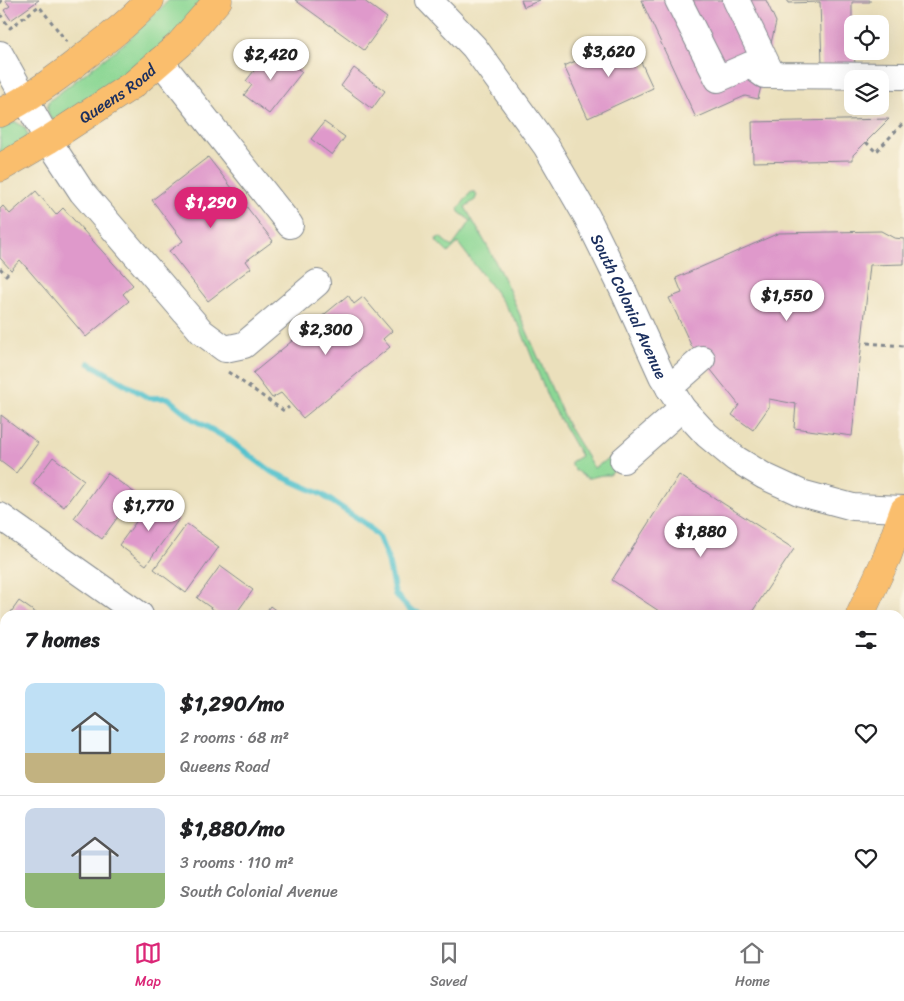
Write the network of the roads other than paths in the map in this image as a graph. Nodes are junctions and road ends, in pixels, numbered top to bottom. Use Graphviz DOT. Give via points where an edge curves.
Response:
graph roads {
  1 [pos="150,0"];
  2 [pos="218,0"];
  3 [pos="429,0"];
  4 [pos="678,0"];
  5 [pos="736,0"];
  6 [pos="0,54"];
  7 [pos="160,61"];
  8 [pos="772,75"];
  9 [pos="904,76"];
  10 [pos="26,100"];
  11 [pos="0,113"];
  12 [pos="48,140"];
  13 [pos="0,168"];
  14 [pos="290,225"];
  15 [pos="318,283"];
  16 [pos="702,359"];
  17 [pos="676,398"];
  18 [pos="623,460"];
  19 [pos="904,509"];
  20 [pos="0,516"];
  21 [pos="133,610"];
  22 [pos="862,610"];
  1 -- 10 [label="main road" via="102,43"];
  2 -- 7 [label="main road, Queens Road" via="180,44"];
  3 -- 17 [label="street, South Colonial Avenue" via="474,47 546,146 587,217 662,376"];
  4 -- 8 [label="street" via="718,79 750,65 764,75"];
  5 -- 8 [label="street"];
  6 -- 10 [label="street"];
  7 -- 12 [label="main road, Queens Road" via="134,84"];
  7 -- 14 [label="street"];
  8 -- 9 [label="street"];
  10 -- 11 [label="main road"];
  10 -- 12 [label="street"];
  12 -- 13 [label="main road, Queens Road"];
  12 -- 15 [label="street" via="82,192 202,332 225,349 244,345"];
  16 -- 17 [label="street"];
  17 -- 18 [label="street"];
  17 -- 19 [label="street, South Colonial Avenue" via="707,435 736,459 771,479 801,493 853,508"];
  19 -- 22 [label="main road" via="887,557"];
  20 -- 21 [label="street"];
}
